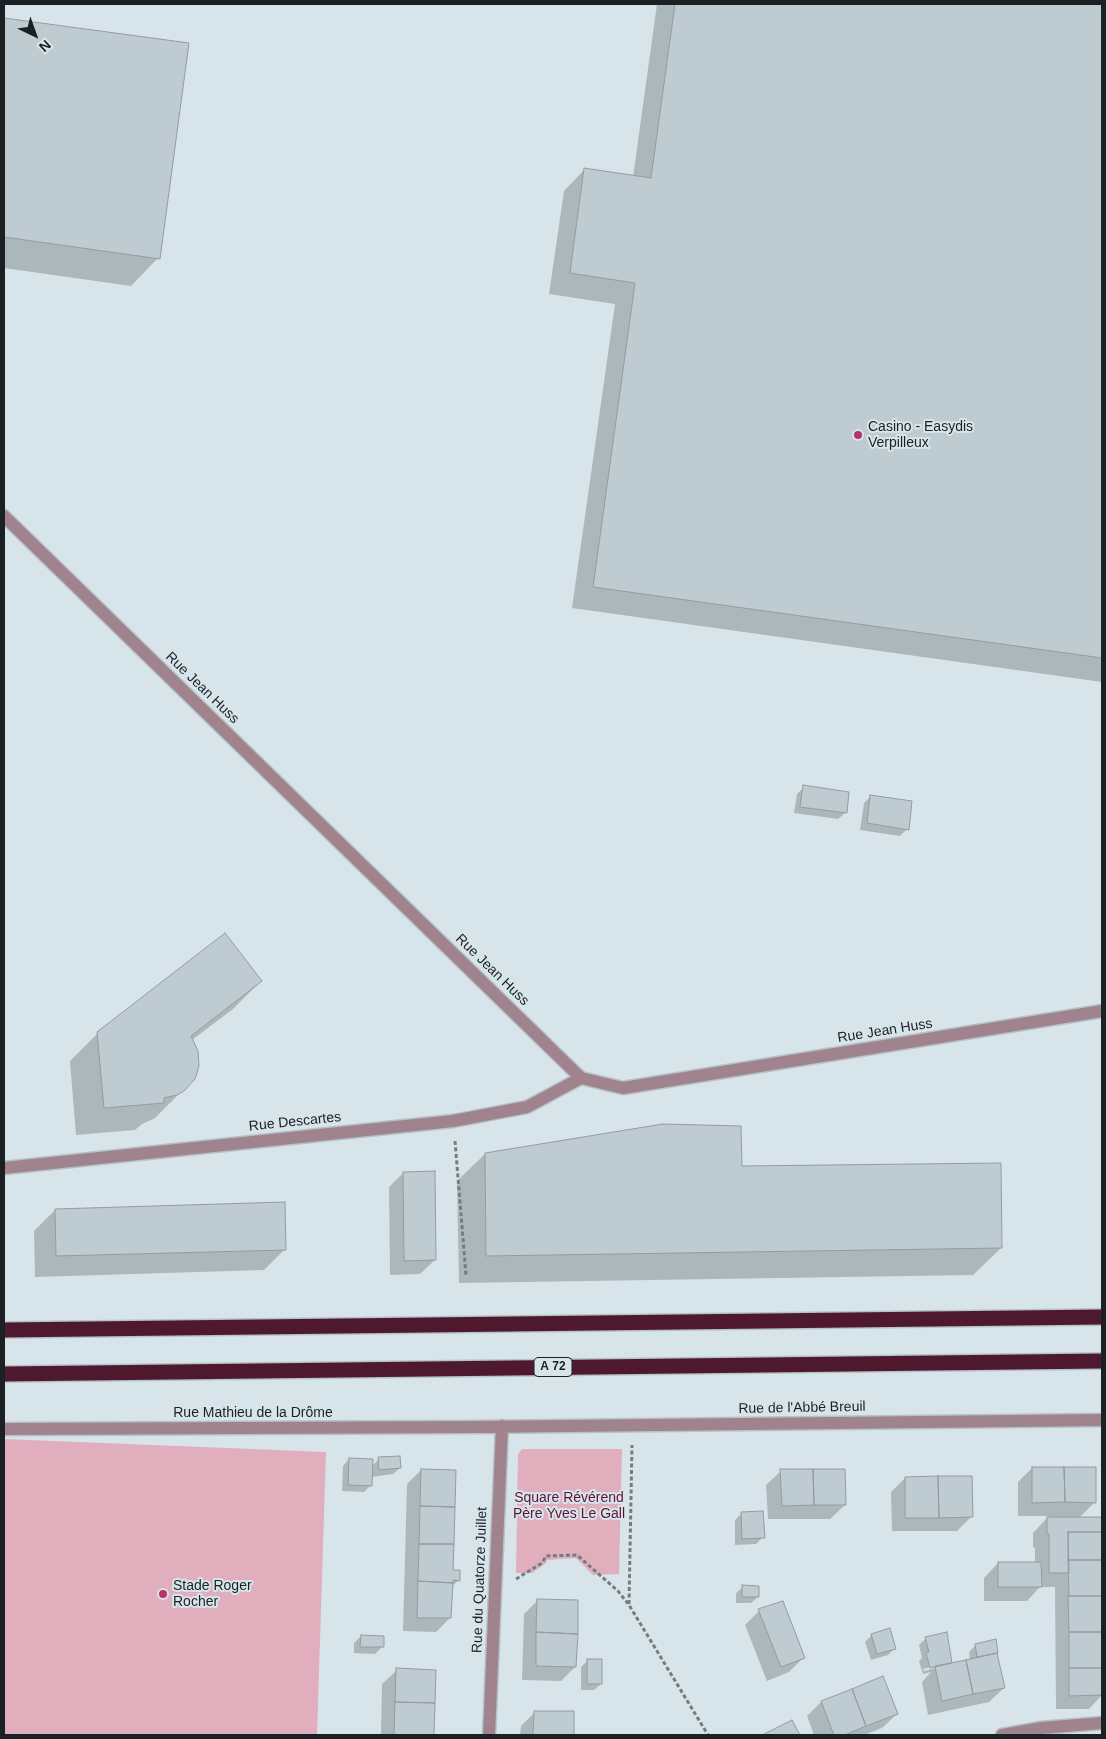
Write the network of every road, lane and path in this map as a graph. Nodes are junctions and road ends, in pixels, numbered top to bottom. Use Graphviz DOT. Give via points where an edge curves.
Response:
graph roads {
  1 [pos="4,516"];
  2 [pos="1102,1011"];
  3 [pos="581,1078"];
  4 [pos="453,1121"];
  5 [pos="4,1168"];
  6 [pos="466,1275"];
  7 [pos="1102,1317"];
  8 [pos="4,1330"];
  9 [pos="1102,1361"];
  10 [pos="4,1374"];
  11 [pos="1102,1420"];
  12 [pos="633,1425"];
  13 [pos="502,1426"];
  14 [pos="4,1429"];
  15 [pos="494,1593"];
  16 [pos="629,1604"];
  17 [pos="1102,1723"];
  18 [pos="489,1735"];
  19 [pos="708,1735"];
  20 [pos="1002,1735"];
  1 -- 3 [label="street, Rue Jean Huss"];
  2 -- 3 [label="street, Rue Jean Huss" via="623,1088"];
  3 -- 4 [label="street, Rue Descartes" via="528,1107"];
  4 -- 5 [label="street, Rue Descartes"];
  4 -- 6 [label="path"];
  7 -- 8 [label="highway"];
  9 -- 10 [label="highway, A 72"];
  11 -- 12 [label="street, Rue de l'Abbé Breuil"];
  12 -- 13 [label="street, Rue de l'Abbé Breuil"];
  12 -- 16 [label="path"];
  13 -- 14 [label="street, Rue Mathieu de la Drôme"];
  13 -- 15 [label="street, Rue du Quatorze Juillet"];
  15 -- 16 [label="path" via="542,1563 546,1556 577,1555"];
  15 -- 18 [label="street, Rue du Quatorze Juillet"];
  16 -- 19 [label="path"];
  17 -- 20 [label="street"];
}
